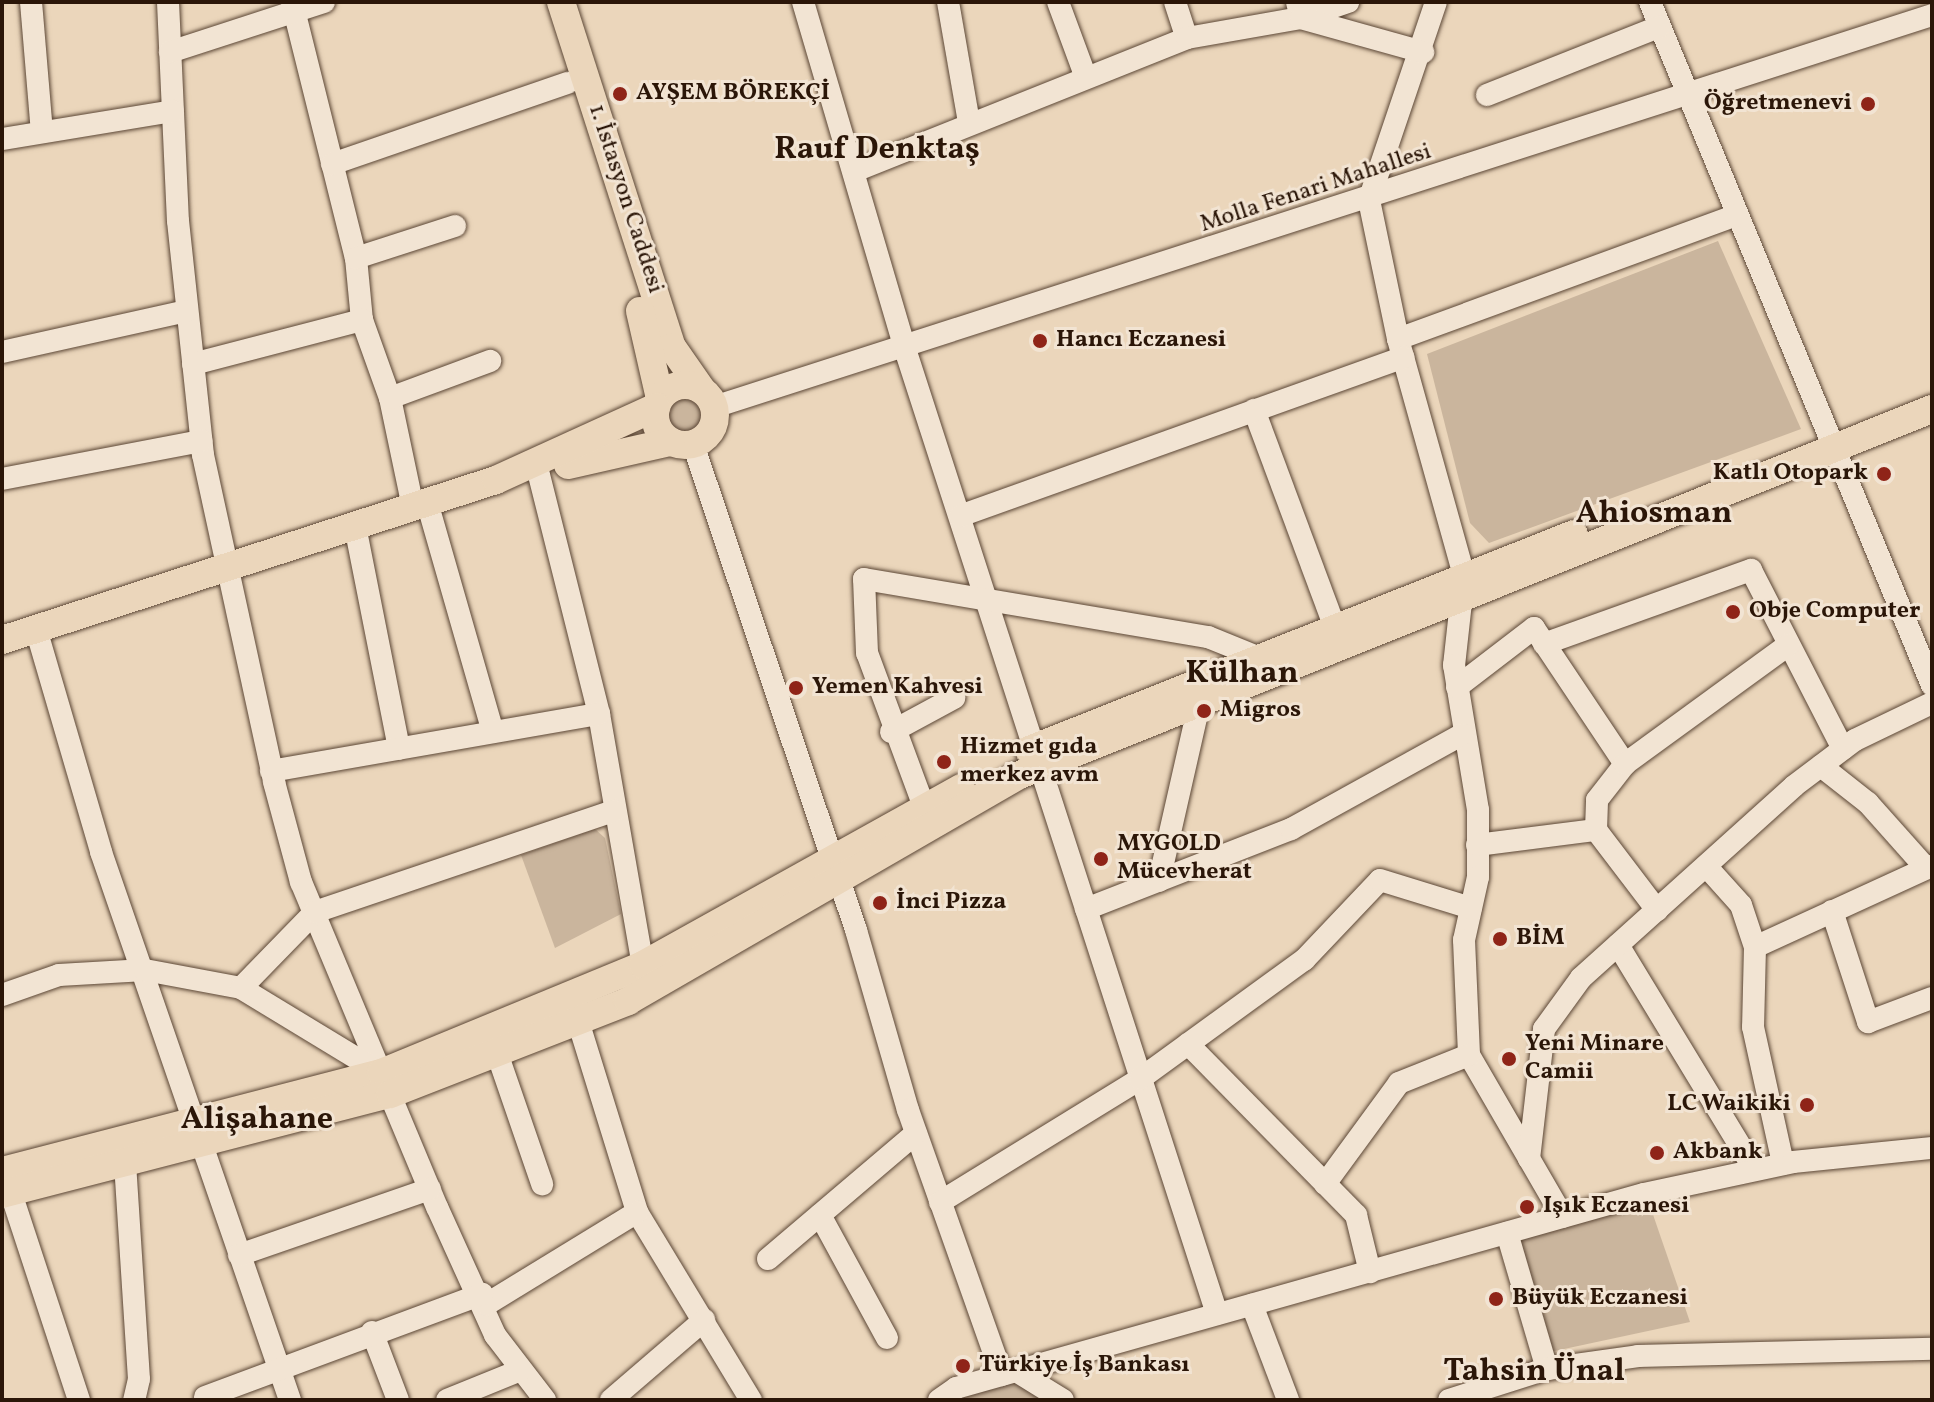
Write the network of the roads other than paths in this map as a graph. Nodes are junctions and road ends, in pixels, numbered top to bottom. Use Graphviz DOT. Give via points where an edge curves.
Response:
graph roads {
  1 [pos="31,2"];
  2 [pos="168,2"];
  3 [pos="324,2"];
  4 [pos="541,2"];
  5 [pos="561,2"];
  6 [pos="803,2"];
  7 [pos="948,2"];
  8 [pos="1058,2"];
  9 [pos="1175,2"];
  10 [pos="1348,2"];
  11 [pos="1436,2"];
  12 [pos="1650,2"];
  13 [pos="293,8"];
  14 [pos="1299,10"];
  15 [pos="1932,15"];
  16 [pos="1659,27"];
  17 [pos="1187,38"];
  18 [pos="170,52"];
  19 [pos="1423,52"];
  20 [pos="1085,75"];
  21 [pos="567,83"];
  22 [pos="1682,90"];
  23 [pos="1487,95"];
  24 [pos="173,111"];
  25 [pos="969,122"];
  26 [pos="42,132"];
  27 [pos="2,139"];
  28 [pos="332,164"];
  29 [pos="857,170"];
  30 [pos="1369,200"];
  31 [pos="1736,215"];
  32 [pos="455,226"];
  33 [pos="356,258"];
  34 [pos="187,311"];
  35 [pos="362,320"];
  36 [pos="1400,348"];
  37 [pos="905,349"];
  38 [pos="2,352"];
  39 [pos="490,361"];
  40 [pos="193,364"];
  41 [pos="390,398"];
  42 [pos="708,399"];
  43 [pos="658,403"];
  44 [pos="1932,409"];
  45 [pos="1254,410"];
  46 [pos="201,441"];
  47 [pos="682,443"];
  48 [pos="1833,450"];
  49 [pos="538,471"];
  50 [pos="2,479"];
  51 [pos="496,480"];
  52 [pos="420,505"];
  53 [pos="960,516"];
  54 [pos="355,526"];
  55 [pos="222,569"];
  56 [pos="1464,586"];
  57 [pos="989,603"];
  58 [pos="1334,625"];
  59 [pos="36,629"];
  60 [pos="2,640"];
  61 [pos="1544,644"];
  62 [pos="1788,645"];
  63 [pos="1255,656"];
  64 [pos="1932,685"];
  65 [pos="1457,687"];
  66 [pos="954,698"];
  67 [pos="1200,701"];
  68 [pos="1932,703"];
  69 [pos="599,714"];
  70 [pos="493,732"];
  71 [pos="891,732"];
  72 [pos="1463,734"];
  73 [pos="399,749"];
  74 [pos="1843,749"];
  75 [pos="1040,755"];
  76 [pos="1625,764"];
  77 [pos="1821,766"];
  78 [pos="271,771"];
  79 [pos="614,811"];
  80 [pos="928,819"];
  81 [pos="1596,830"];
  82 [pos="1477,845"];
  83 [pos="1706,866"];
  84 [pos="1929,867"];
  85 [pos="836,874"];
  86 [pos="1159,881"];
  87 [pos="1471,908"];
  88 [pos="1086,909"];
  89 [pos="1657,910"];
  90 [pos="1832,911"];
  91 [pos="315,912"];
  92 [pos="1618,945"];
  93 [pos="1755,947"];
  94 [pos="643,965"];
  95 [pos="145,970"];
  96 [pos="241,988"];
  97 [pos="2,995"];
  98 [pos="1932,998"];
  99 [pos="578,1021"];
  100 [pos="1188,1044"];
  101 [pos="497,1053"];
  102 [pos="1469,1055"];
  103 [pos="1140,1079"];
  104 [pos="386,1084"];
  105 [pos="916,1133"];
  106 [pos="197,1134"];
  107 [pos="1932,1148"];
  108 [pos="1529,1159"];
  109 [pos="125,1163"];
  110 [pos="1783,1164"];
  111 [pos="1755,1170"];
  112 [pos="4,1179"];
  113 [pos="542,1184"];
  114 [pos="1325,1184"];
  115 [pos="430,1189"];
  116 [pos="940,1202"];
  117 [pos="637,1212"];
  118 [pos="820,1215"];
  119 [pos="1563,1217"];
  120 [pos="1507,1233"];
  121 [pos="239,1255"];
  122 [pos="768,1259"];
  123 [pos="1370,1272"];
  124 [pos="484,1299"];
  125 [pos="1252,1305"];
  126 [pos="1217,1314"];
  127 [pos="704,1320"];
  128 [pos="372,1332"];
  129 [pos="887,1338"];
  130 [pos="1932,1349"];
  131 [pos="278,1365"];
  132 [pos="1547,1369"];
  133 [pos="521,1370"];
  134 [pos="1009,1373"];
  135 [pos="205,1397"];
  136 [pos="79,1400"];
  137 [pos="134,1400"];
  138 [pos="290,1400"];
  139 [pos="398,1400"];
  140 [pos="447,1400"];
  141 [pos="545,1400"];
  142 [pos="611,1400"];
  143 [pos="751,1400"];
  144 [pos="939,1400"];
  145 [pos="1063,1400"];
  146 [pos="1288,1400"];
  147 [pos="1449,1400"];
  1 -- 26 [label="street"];
  2 -- 18 [label="street"];
  3 -- 13 [label="street"];
  4 -- 21 [label="main road, 1. İstasyon Caddesi"];
  5 -- 42 [label="main road, 1. İstasyon Caddesi" via="672,347"];
  6 -- 29 [label="street"];
  7 -- 25 [label="street"];
  8 -- 20 [label="street"];
  9 -- 17 [label="street"];
  10 -- 14 [label="street"];
  11 -- 19 [label="street"];
  12 -- 16 [label="street"];
  13 -- 18 [label="street"];
  13 -- 28 [label="street"];
  14 -- 17 [label="street"];
  14 -- 19 [label="street"];
  15 -- 22 [label="street, Molla Fenari Mahallesi"];
  16 -- 22 [label="street"];
  16 -- 23 [label="street"];
  17 -- 20 [label="street"];
  18 -- 24 [label="street"];
  19 -- 30 [label="street"];
  20 -- 25 [label="street"];
  21 -- 28 [label="street"];
  21 -- 43 [label="main road, 1. İstasyon Caddesi" via="652,347"];
  22 -- 30 [label="street, Molla Fenari Mahallesi"];
  22 -- 31 [label="street"];
  24 -- 26 [label="street"];
  24 -- 34 [label="street"];
  25 -- 29 [label="street"];
  26 -- 27 [label="street"];
  28 -- 33 [label="street"];
  29 -- 37 [label="street"];
  30 -- 36 [label="street"];
  30 -- 37 [label="street, Molla Fenari Mahallesi"];
  31 -- 36 [label="street"];
  31 -- 48 [label="street"];
  32 -- 33 [label="street"];
  33 -- 35 [label="street"];
  34 -- 38 [label="street"];
  34 -- 40 [label="street"];
  35 -- 40 [label="street"];
  35 -- 41 [label="street"];
  36 -- 45 [label="street"];
  36 -- 56 [label="street"];
  37 -- 42 [label="street, Molla Fenari Mahallesi"];
  37 -- 53 [label="street"];
  39 -- 41 [label="street"];
  40 -- 46 [label="street"];
  41 -- 52 [label="street"];
  42 -- 43 [label="main road" via="684,385"];
  42 -- 47 [label="main road" via="709,434"];
  43 -- 47 [label="main road" via="656,423"];
  43 -- 51 [label="main road"];
  44 -- 48 [label="main road"];
  45 -- 53 [label="street"];
  45 -- 58 [label="street"];
  46 -- 50 [label="street"];
  46 -- 55 [label="street"];
  47 -- 49 [label="main road"];
  47 -- 85 [label="street"];
  48 -- 56 [label="main road" via="1801,449"];
  48 -- 64 [label="street"];
  49 -- 51 [label="main road"];
  49 -- 69 [label="street"];
  51 -- 52 [label="main road"];
  52 -- 54 [label="main road"];
  52 -- 70 [label="street"];
  53 -- 57 [label="street"];
  54 -- 55 [label="main road"];
  54 -- 73 [label="street"];
  55 -- 59 [label="main road"];
  55 -- 78 [label="street"];
  56 -- 58 [label="main road"];
  56 -- 65 [label="street"];
  56 -- 67 [label="main road"];
  57 -- 63 [label="street" via="1208,637"];
  57 -- 71 [label="street" via="864,579 867,653"];
  57 -- 75 [label="street"];
  58 -- 63 [label="main road"];
  59 -- 60 [label="main road"];
  59 -- 95 [label="street" via="101,852"];
  61 -- 62 [label="street" via="1751,570"];
  61 -- 65 [label="street" via="1534,628"];
  61 -- 76 [label="street"];
  62 -- 74 [label="street"];
  62 -- 76 [label="street"];
  63 -- 75 [label="main road"];
  65 -- 72 [label="street"];
  66 -- 71 [label="street"];
  67 -- 75 [label="main road"];
  67 -- 86 [label="street"];
  68 -- 74 [label="street"];
  69 -- 70 [label="street"];
  69 -- 79 [label="street"];
  70 -- 73 [label="street"];
  71 -- 80 [label="street"];
  72 -- 82 [label="street"];
  72 -- 86 [label="street" via="1291,829"];
  73 -- 78 [label="street"];
  74 -- 77 [label="street"];
  75 -- 80 [label="main road"];
  75 -- 88 [label="street"];
  76 -- 81 [label="street" via="1597,800"];
  77 -- 83 [label="street"];
  77 -- 84 [label="street" via="1868,803"];
  78 -- 91 [label="street"];
  79 -- 91 [label="street"];
  79 -- 94 [label="street"];
  80 -- 85 [label="main road"];
  81 -- 82 [label="street"];
  81 -- 89 [label="street"];
  82 -- 87 [label="street"];
  83 -- 89 [label="street"];
  83 -- 93 [label="street" via="1741,905"];
  84 -- 90 [label="street"];
  85 -- 94 [label="main road"];
  85 -- 99 [label="main road"];
  85 -- 105 [label="street"];
  86 -- 88 [label="street"];
  87 -- 100 [label="street" via="1380,880 1304,960"];
  87 -- 102 [label="street" via="1463,1004"];
  88 -- 103 [label="street"];
  89 -- 92 [label="street"];
  90 -- 93 [label="street"];
  90 -- 98 [label="street" via="1868,1022"];
  91 -- 96 [label="street"];
  91 -- 104 [label="street"];
  92 -- 108 [label="street" via="1544,1029"];
  92 -- 111 [label="street"];
  93 -- 110 [label="street" via="1753,1027"];
  94 -- 104 [label="main road"];
  95 -- 96 [label="street"];
  95 -- 97 [label="street" via="59,975"];
  95 -- 106 [label="street"];
  96 -- 104 [label="street"];
  99 -- 101 [label="main road"];
  99 -- 117 [label="street"];
  100 -- 103 [label="street"];
  100 -- 114 [label="street"];
  101 -- 104 [label="main road"];
  101 -- 113 [label="street"];
  102 -- 108 [label="street"];
  102 -- 114 [label="street" via="1399,1083"];
  103 -- 116 [label="street"];
  103 -- 126 [label="street"];
  104 -- 106 [label="main road"];
  104 -- 115 [label="street"];
  105 -- 116 [label="street"];
  105 -- 118 [label="street"];
  106 -- 109 [label="main road"];
  106 -- 112 [label="main road"];
  106 -- 121 [label="street"];
  107 -- 110 [label="street"];
  108 -- 119 [label="street"];
  109 -- 112 [label="main road"];
  109 -- 137 [label="street" via="139,1379"];
  110 -- 111 [label="street"];
  111 -- 119 [label="street"];
  112 -- 136 [label="street"];
  114 -- 123 [label="street" via="1356,1215"];
  115 -- 121 [label="street"];
  115 -- 124 [label="street"];
  116 -- 134 [label="street"];
  117 -- 124 [label="street"];
  117 -- 127 [label="street"];
  118 -- 122 [label="street"];
  118 -- 129 [label="street"];
  119 -- 120 [label="street"];
  120 -- 123 [label="street"];
  120 -- 132 [label="street"];
  121 -- 131 [label="street"];
  123 -- 125 [label="street"];
  124 -- 128 [label="street"];
  124 -- 133 [label="street" via="495,1335"];
  125 -- 126 [label="street"];
  125 -- 146 [label="street"];
  126 -- 134 [label="street"];
  127 -- 142 [label="street"];
  127 -- 143 [label="street"];
  128 -- 131 [label="street"];
  128 -- 139 [label="street"];
  130 -- 132 [label="street"];
  131 -- 135 [label="street"];
  131 -- 138 [label="street"];
  132 -- 147 [label="street"];
  133 -- 140 [label="street"];
  133 -- 141 [label="street"];
  134 -- 144 [label="street"];
  134 -- 145 [label="street"];
}
